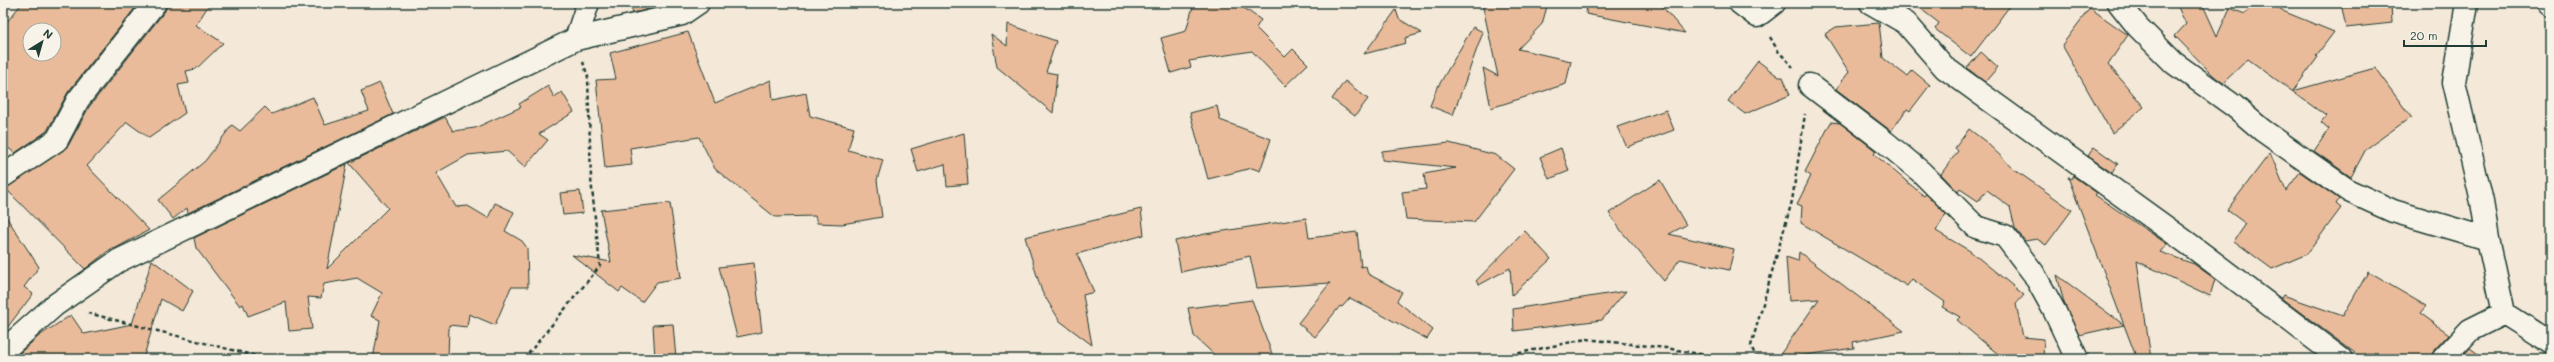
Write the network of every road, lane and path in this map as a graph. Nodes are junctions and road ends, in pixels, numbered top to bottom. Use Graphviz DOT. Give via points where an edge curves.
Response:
graph roads {
  1 [pos="155,3"];
  2 [pos="588,3"];
  3 [pos="698,3"];
  4 [pos="1740,3"];
  5 [pos="1871,3"];
  6 [pos="2119,3"];
  7 [pos="2467,3"];
  8 [pos="1766,9"];
  9 [pos="576,39"];
  10 [pos="1810,85"];
  11 [pos="3,176"];
  12 [pos="2488,239"];
  13 [pos="55,305"];
  14 [pos="2504,313"];
  15 [pos="2551,343"];
  16 [pos="3,351"];
  17 [pos="8,359"];
  18 [pos="267,359"];
  19 [pos="524,359"];
  20 [pos="1491,359"];
  21 [pos="1726,359"];
  22 [pos="1757,359"];
  23 [pos="2077,359"];
  24 [pos="2341,359"];
  25 [pos="2443,359"];
  1 -- 11 [label="street" via="78,100 57,140"];
  2 -- 9 [label="street"];
  3 -- 9 [label="street" via="682,14"];
  4 -- 8 [label="street"];
  5 -- 24 [label="street" via="1906,23 1945,68 2193,247"];
  6 -- 12 [label="street" via="2138,27 2174,62 2262,130 2349,191 2393,211"];
  7 -- 12 [label="street" via="2454,82"];
  8 -- 10 [label="path" via="1778,51"];
  9 -- 13 [label="street" via="118,261"];
  9 -- 19 [label="path" via="588,77 591,179 600,266"];
  10 -- 22 [label="path" via="1792,201 1751,346"];
  10 -- 23 [label="street" via="1885,142 1976,227 2005,236 2034,274"];
  12 -- 14 [label="street"];
  13 -- 16 [label="street"];
  13 -- 18 [label="path"];
  14 -- 15 [label="street"];
  14 -- 25 [label="street" via="2470,330"];
  16 -- 17 [label="street"];
  20 -- 21 [label="path" via="1586,338"];
}
